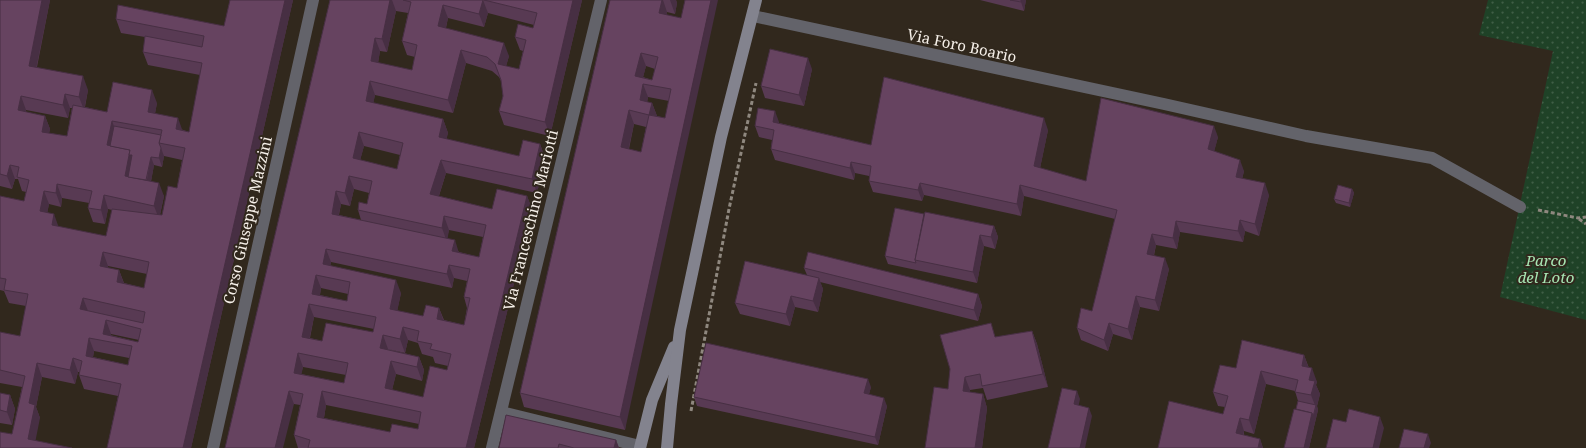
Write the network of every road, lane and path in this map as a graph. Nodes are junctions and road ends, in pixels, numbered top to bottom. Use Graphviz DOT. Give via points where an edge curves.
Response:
graph roads {
  1 [pos="313,0"];
  2 [pos="601,0"];
  3 [pos="756,0"];
  4 [pos="753,16"];
  5 [pos="756,83"];
  6 [pos="1520,207"];
  7 [pos="1586,217"];
  8 [pos="1578,218"];
  9 [pos="1586,224"];
  10 [pos="680,330"];
  11 [pos="501,412"];
  12 [pos="690,419"];
  13 [pos="640,447"];
  14 [pos="213,448"];
  15 [pos="492,448"];
  16 [pos="667,448"];
  1 -- 14 [label="street, Corso Giuseppe Mazzini"];
  2 -- 11 [label="street, Via Franceschino Mariotti"];
  3 -- 4 [label="street"];
  4 -- 6 [label="street, Via Foro Boario" via="1306,136 1432,158"];
  4 -- 10 [label="street" via="721,137"];
  5 -- 12 [label="path"];
  6 -- 8 [label="path"];
  7 -- 8 [label="path"];
  8 -- 9 [label="path"];
  10 -- 13 [label="street" via="652,400"];
  10 -- 16 [label="street"];
  11 -- 13 [label="street"];
  11 -- 15 [label="street, Via Franceschino Mariotti"];
}
